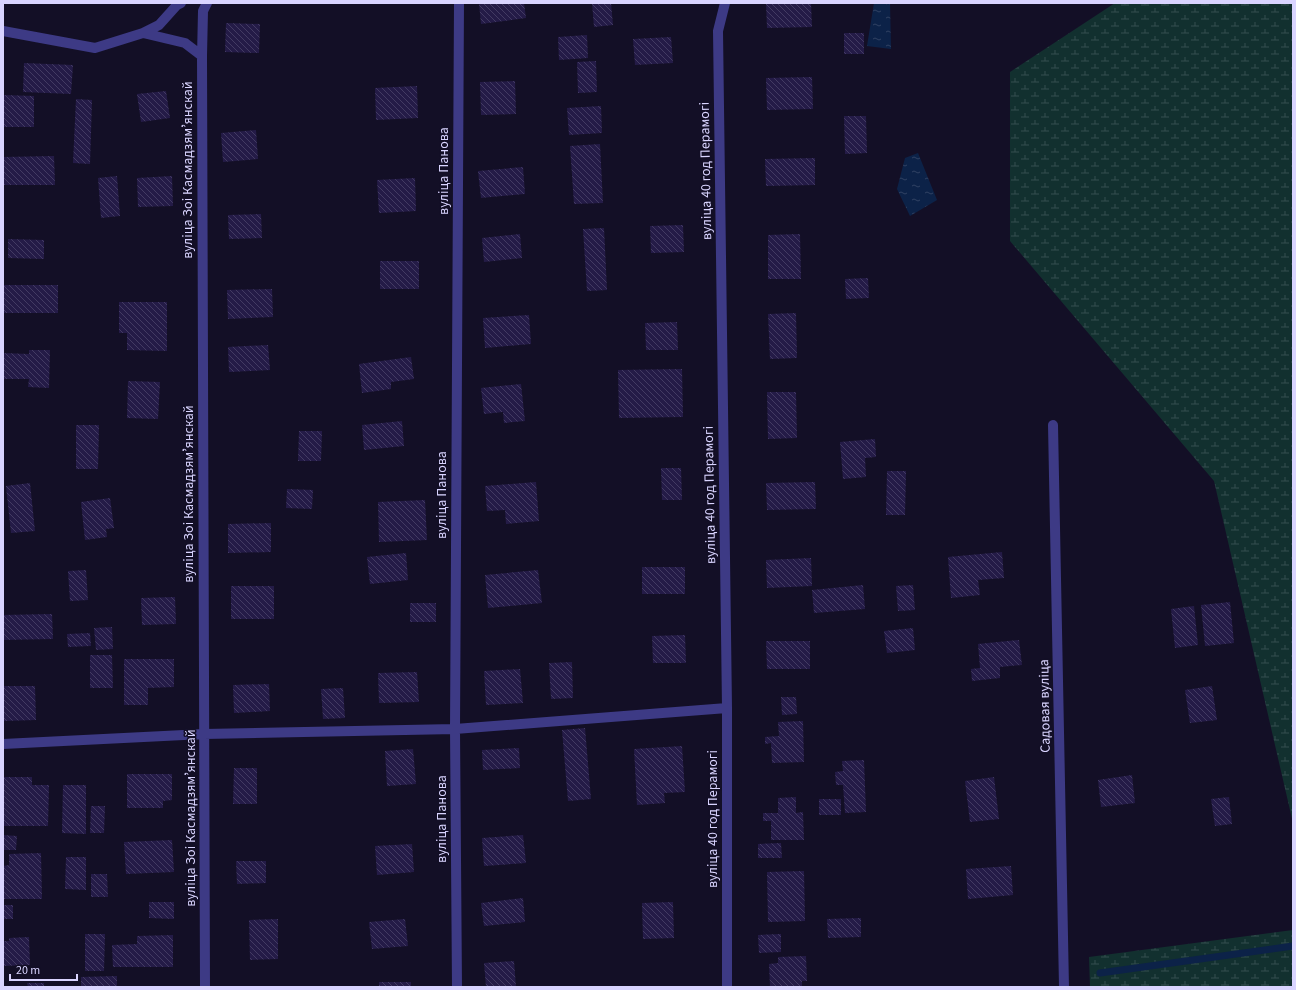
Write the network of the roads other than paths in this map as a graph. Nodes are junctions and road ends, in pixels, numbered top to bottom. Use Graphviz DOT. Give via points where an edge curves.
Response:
graph roads {
  1 [pos="182,3"];
  2 [pos="207,3"];
  3 [pos="459,3"];
  4 [pos="725,3"];
  5 [pos="3,31"];
  6 [pos="143,34"];
  7 [pos="202,56"];
  8 [pos="1053,425"];
  9 [pos="727,708"];
  10 [pos="455,729"];
  11 [pos="204,734"];
  12 [pos="3,744"];
  13 [pos="205,987"];
  14 [pos="457,987"];
  15 [pos="727,987"];
  16 [pos="1064,987"];
  1 -- 6 [label="street" via="177,5 159,25"];
  2 -- 7 [label="street, вуліца Зоі Касмадзямʼянскай" via="203,11"];
  3 -- 10 [label="street, вуліца Панова"];
  4 -- 9 [label="street, вуліца 40 год Перамогі" via="718,31"];
  5 -- 6 [label="street" via="95,48"];
  6 -- 7 [label="street" via="185,42"];
  7 -- 11 [label="street, вуліца Зоі Касмадзямʼянскай"];
  8 -- 16 [label="street, Садовая вуліца"];
  9 -- 10 [label="street"];
  9 -- 15 [label="street, вуліца 40 год Перамогі"];
  10 -- 11 [label="street"];
  10 -- 14 [label="street, вуліца Панова"];
  11 -- 12 [label="street"];
  11 -- 13 [label="street, вуліца Зоі Касмадзямʼянскай"];
}
